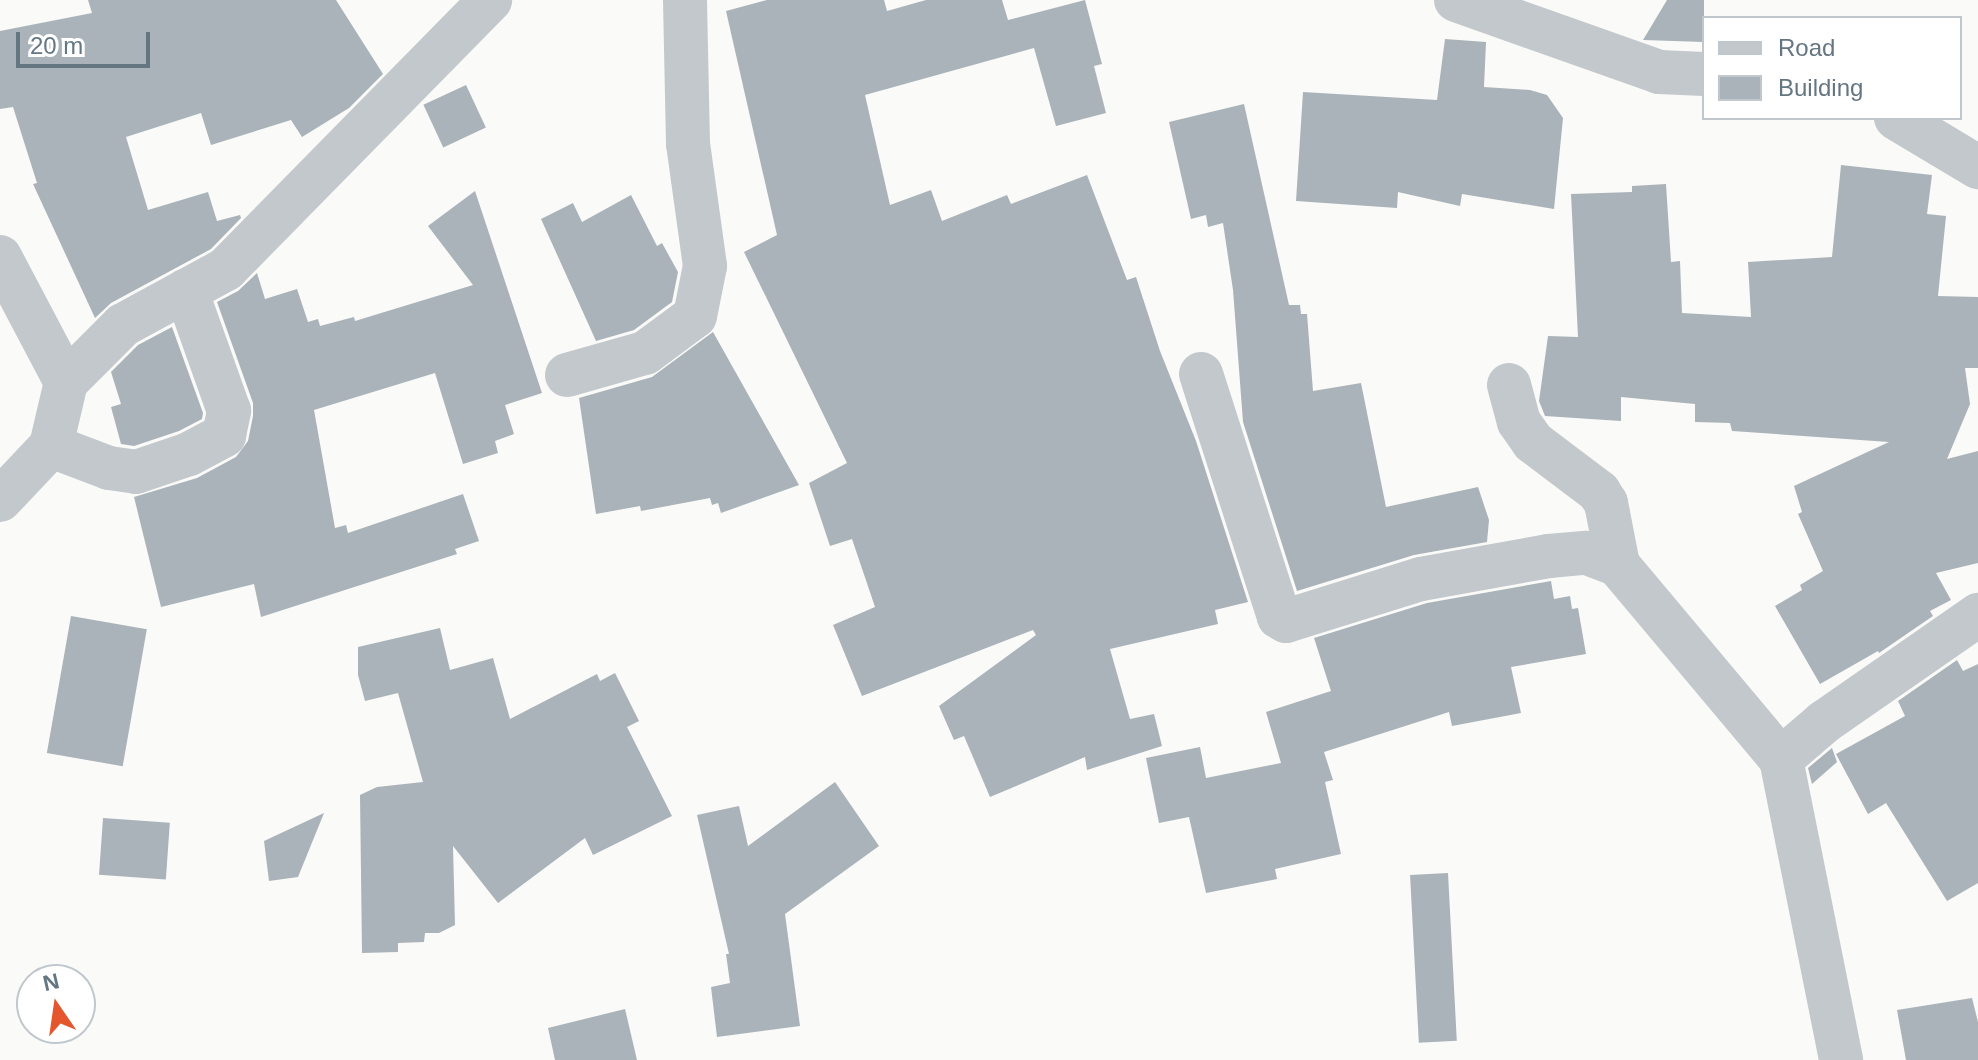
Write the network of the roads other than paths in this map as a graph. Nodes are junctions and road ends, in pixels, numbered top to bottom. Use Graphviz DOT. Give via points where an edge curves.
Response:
graph roads {
  1 [pos="490,0"];
  2 [pos="685,0"];
  3 [pos="1456,0"];
  4 [pos="1702,74"];
  5 [pos="1899,120"];
  6 [pos="1978,167"];
  7 [pos="0,257"];
  8 [pos="186,290"];
  9 [pos="1201,374"];
  10 [pos="567,375"];
  11 [pos="66,382"];
  12 [pos="1509,385"];
  13 [pos="51,446"];
  14 [pos="0,500"];
  15 [pos="1618,565"];
  16 [pos="1978,615"];
  17 [pos="1781,759"];
  18 [pos="1841,1060"];
  1 -- 8 [label="street" via="226,269"];
  2 -- 10 [label="street" via="688,144 705,266 695,316 645,353"];
  3 -- 4 [label="street" via="1659,72"];
  5 -- 6 [label="street"];
  7 -- 11 [label="street"];
  8 -- 11 [label="street" via="123,325"];
  8 -- 13 [label="street" via="229,411 224,435 136,472 109,468"];
  9 -- 15 [label="street" via="1279,617 1286,621 1421,579 1549,556 1587,553"];
  11 -- 13 [label="street"];
  12 -- 15 [label="street" via="1519,422 1533,442 1606,503"];
  13 -- 14 [label="street"];
  15 -- 17 [label="street"];
  16 -- 17 [label="street" via="1824,722"];
  17 -- 18 [label="street"];
}
